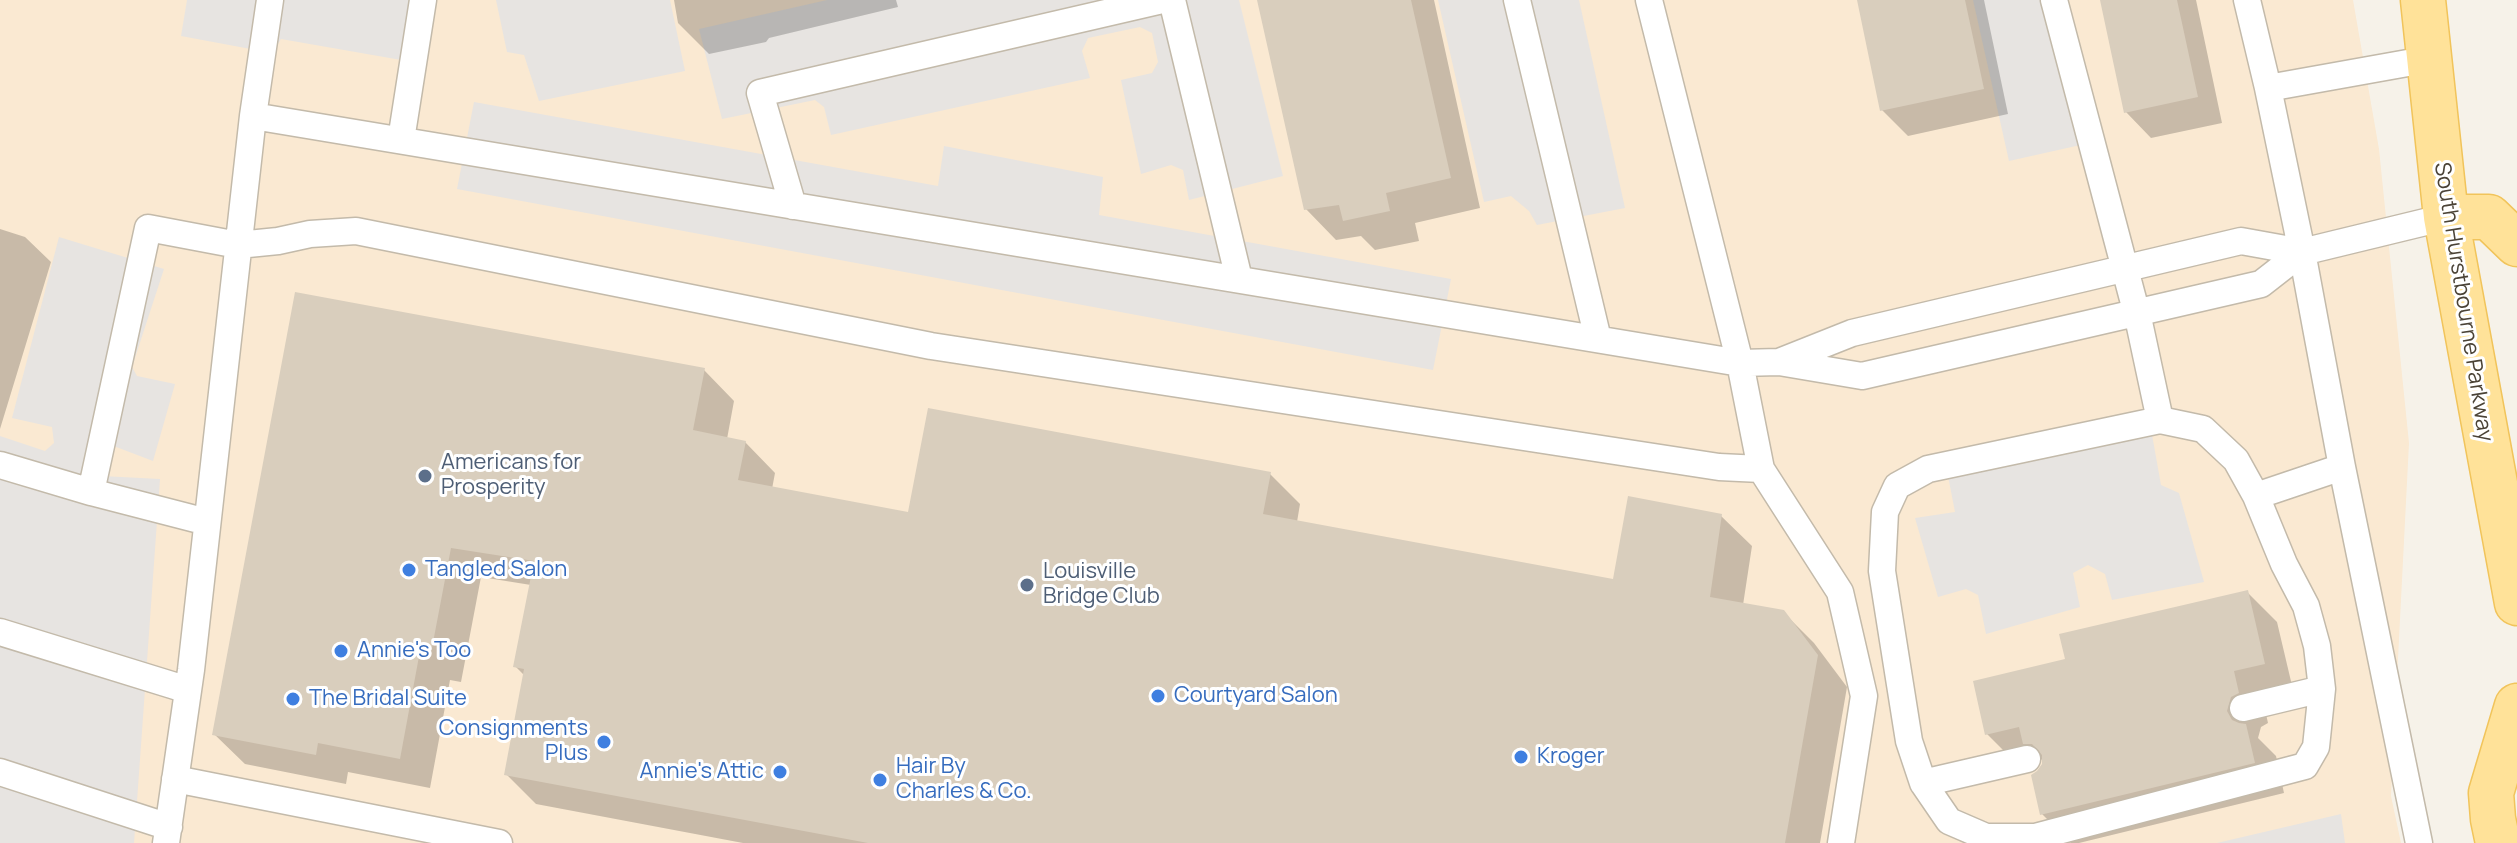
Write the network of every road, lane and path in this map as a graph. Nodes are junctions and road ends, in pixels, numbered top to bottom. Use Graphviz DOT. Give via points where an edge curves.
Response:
graph roads {
  1 [pos="270,0"];
  2 [pos="423,0"];
  3 [pos="1162,0"];
  4 [pos="1172,0"];
  5 [pos="1517,0"];
  6 [pos="1649,0"];
  7 [pos="2054,0"];
  8 [pos="2247,0"];
  9 [pos="2423,0"];
  10 [pos="2430,59"];
  11 [pos="2268,88"];
  12 [pos="253,116"];
  13 [pos="401,140"];
  14 [pos="793,206"];
  15 [pos="2446,217"];
  16 [pos="2517,244"];
  17 [pos="238,245"];
  18 [pos="2302,252"];
  19 [pos="2125,269"];
  20 [pos="1239,279"];
  21 [pos="2138,317"];
  22 [pos="1598,339"];
  23 [pos="1779,362"];
  24 [pos="1740,363"];
  25 [pos="2160,420"];
  26 [pos="0,465"];
  27 [pos="2342,467"];
  28 [pos="1761,469"];
  29 [pos="2491,469"];
  30 [pos="91,492"];
  31 [pos="2256,496"];
  32 [pos="2517,517"];
  33 [pos="207,522"];
  34 [pos="2517,603"];
  35 [pos="0,632"];
  36 [pos="2322,689"];
  37 [pos="188,690"];
  38 [pos="2517,706"];
  39 [pos="2243,708"];
  40 [pos="2027,759"];
  41 [pos="0,772"];
  42 [pos="175,779"];
  43 [pos="1923,783"];
  44 [pos="167,835"];
  45 [pos="414,835"];
  46 [pos="499,843"];
  47 [pos="1841,843"];
  48 [pos="2419,843"];
  49 [pos="2498,843"];
  1 -- 12 [label="lane"];
  2 -- 13 [label="lane"];
  3 -- 14 [label="lane" via="760,93"];
  4 -- 20 [label="lane"];
  5 -- 22 [label="lane"];
  6 -- 24 [label="lane"];
  7 -- 19 [label="lane"];
  8 -- 11 [label="lane"];
  9 -- 10 [label="main road, South Hurstbourne Parkway"];
  10 -- 11 [label="lane"];
  10 -- 15 [label="main road, South Hurstbourne Parkway"];
  11 -- 18 [label="lane"];
  12 -- 13 [label="lane"];
  12 -- 17 [label="lane"];
  13 -- 14 [label="lane"];
  14 -- 20 [label="lane"];
  15 -- 16 [label="main road" via="2489,217"];
  15 -- 18 [label="lane"];
  15 -- 29 [label="main road, South Hurstbourne Parkway"];
  17 -- 28 [label="lane" via="356,231 931,346 1719,467"];
  17 -- 30 [label="lane" via="148,228"];
  17 -- 33 [label="lane"];
  18 -- 19 [label="lane" via="2241,241"];
  18 -- 21 [label="lane" via="2261,284"];
  18 -- 27 [label="lane"];
  19 -- 21 [label="lane"];
  19 -- 23 [label="lane" via="1852,333"];
  20 -- 22 [label="lane"];
  21 -- 23 [label="lane" via="1862,376"];
  21 -- 25 [label="lane"];
  22 -- 24 [label="lane"];
  23 -- 24 [label="lane"];
  24 -- 28 [label="lane"];
  25 -- 31 [label="lane" via="2203,429 2236,460"];
  25 -- 43 [label="lane" via="1928,469 1897,486 1885,512 1882,571 1909,741"];
  26 -- 30 [label="lane"];
  27 -- 31 [label="lane"];
  27 -- 48 [label="lane"];
  28 -- 47 [label="lane" via="1840,592 1864,696"];
  29 -- 32 [label="main road"];
  29 -- 34 [label="main road, South Hurstbourne Parkway"];
  30 -- 33 [label="lane"];
  31 -- 36 [label="lane" via="2306,606"];
  33 -- 37 [label="lane"];
  35 -- 37 [label="lane"];
  36 -- 39 [label="lane"];
  36 -- 43 [label="lane" via="2316,747 2305,766 2035,837 1986,837 1949,821"];
  37 -- 42 [label="lane"];
  38 -- 49 [label="main road" via="2491,793"];
  40 -- 43 [label="lane"];
  41 -- 44 [label="lane"];
  42 -- 44 [label="lane"];
  42 -- 45 [label="lane"];
  45 -- 46 [label="lane"];
}
